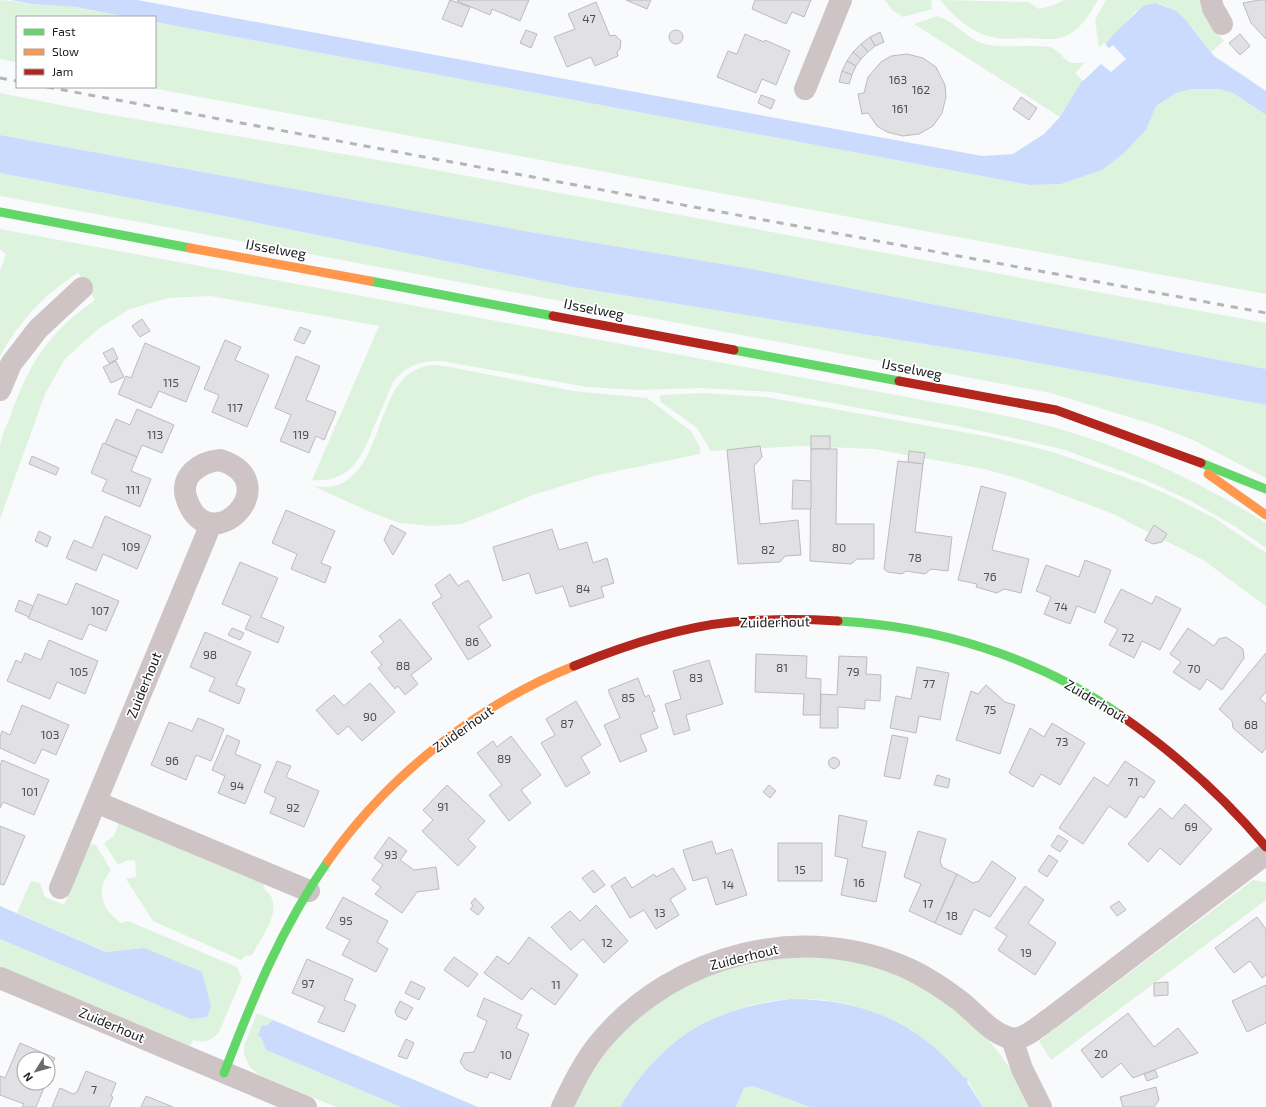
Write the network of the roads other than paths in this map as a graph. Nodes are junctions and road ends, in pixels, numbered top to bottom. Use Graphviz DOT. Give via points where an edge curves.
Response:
graph roads {
  1 [pos="841,0"];
  2 [pos="1211,0"];
  3 [pos="1222,24"];
  4 [pos="805,89"];
  5 [pos="0,212"];
  6 [pos="82,288"];
  7 [pos="0,390"];
  8 [pos="1177,453"];
  9 [pos="1266,489"];
  10 [pos="1266,515"];
  11 [pos="211,524"];
  12 [pos="96,802"];
  13 [pos="1266,848"];
  14 [pos="1266,854"];
  15 [pos="60,888"];
  16 [pos="309,891"];
  17 [pos="0,978"];
  18 [pos="1012,1039"];
  19 [pos="224,1073"];
  20 [pos="306,1107"];
  21 [pos="562,1107"];
  22 [pos="1041,1107"];
  1 -- 4 [label="street"];
  2 -- 3 [label="street"];
  5 -- 8 [label="street, IJsselweg" via="1056,410"];
  6 -- 7 [label="street" via="38,329 11,364"];
  8 -- 9 [label="street, IJsselweg"];
  8 -- 10 [label="street, IJsselweg"];
  11 -- 12 [label="street, Zuiderhout"];
  12 -- 15 [label="street, Zuiderhout"];
  12 -- 16 [label="street"];
  13 -- 16 [label="street, Zuiderhout" via="1244,820 1201,777 1154,738 1105,704 1035,668 956,642 881,625 805,621 729,622 611,650 541,680 479,716 432,751 389,788 335,850"];
  14 -- 18 [label="street" via="1052,1017 1020,1037"];
  16 -- 19 [label="street, Zuiderhout" via="293,914 263,975"];
  17 -- 19 [label="street, Zuiderhout"];
  18 -- 21 [label="street, Zuiderhout" via="1002,1035 938,985 884,959 840,949 789,946 767,949 714,962 671,982 647,997 600,1042"];
  18 -- 22 [label="street" via="1022,1070"];
  19 -- 20 [label="street, Zuiderhout"];
}
